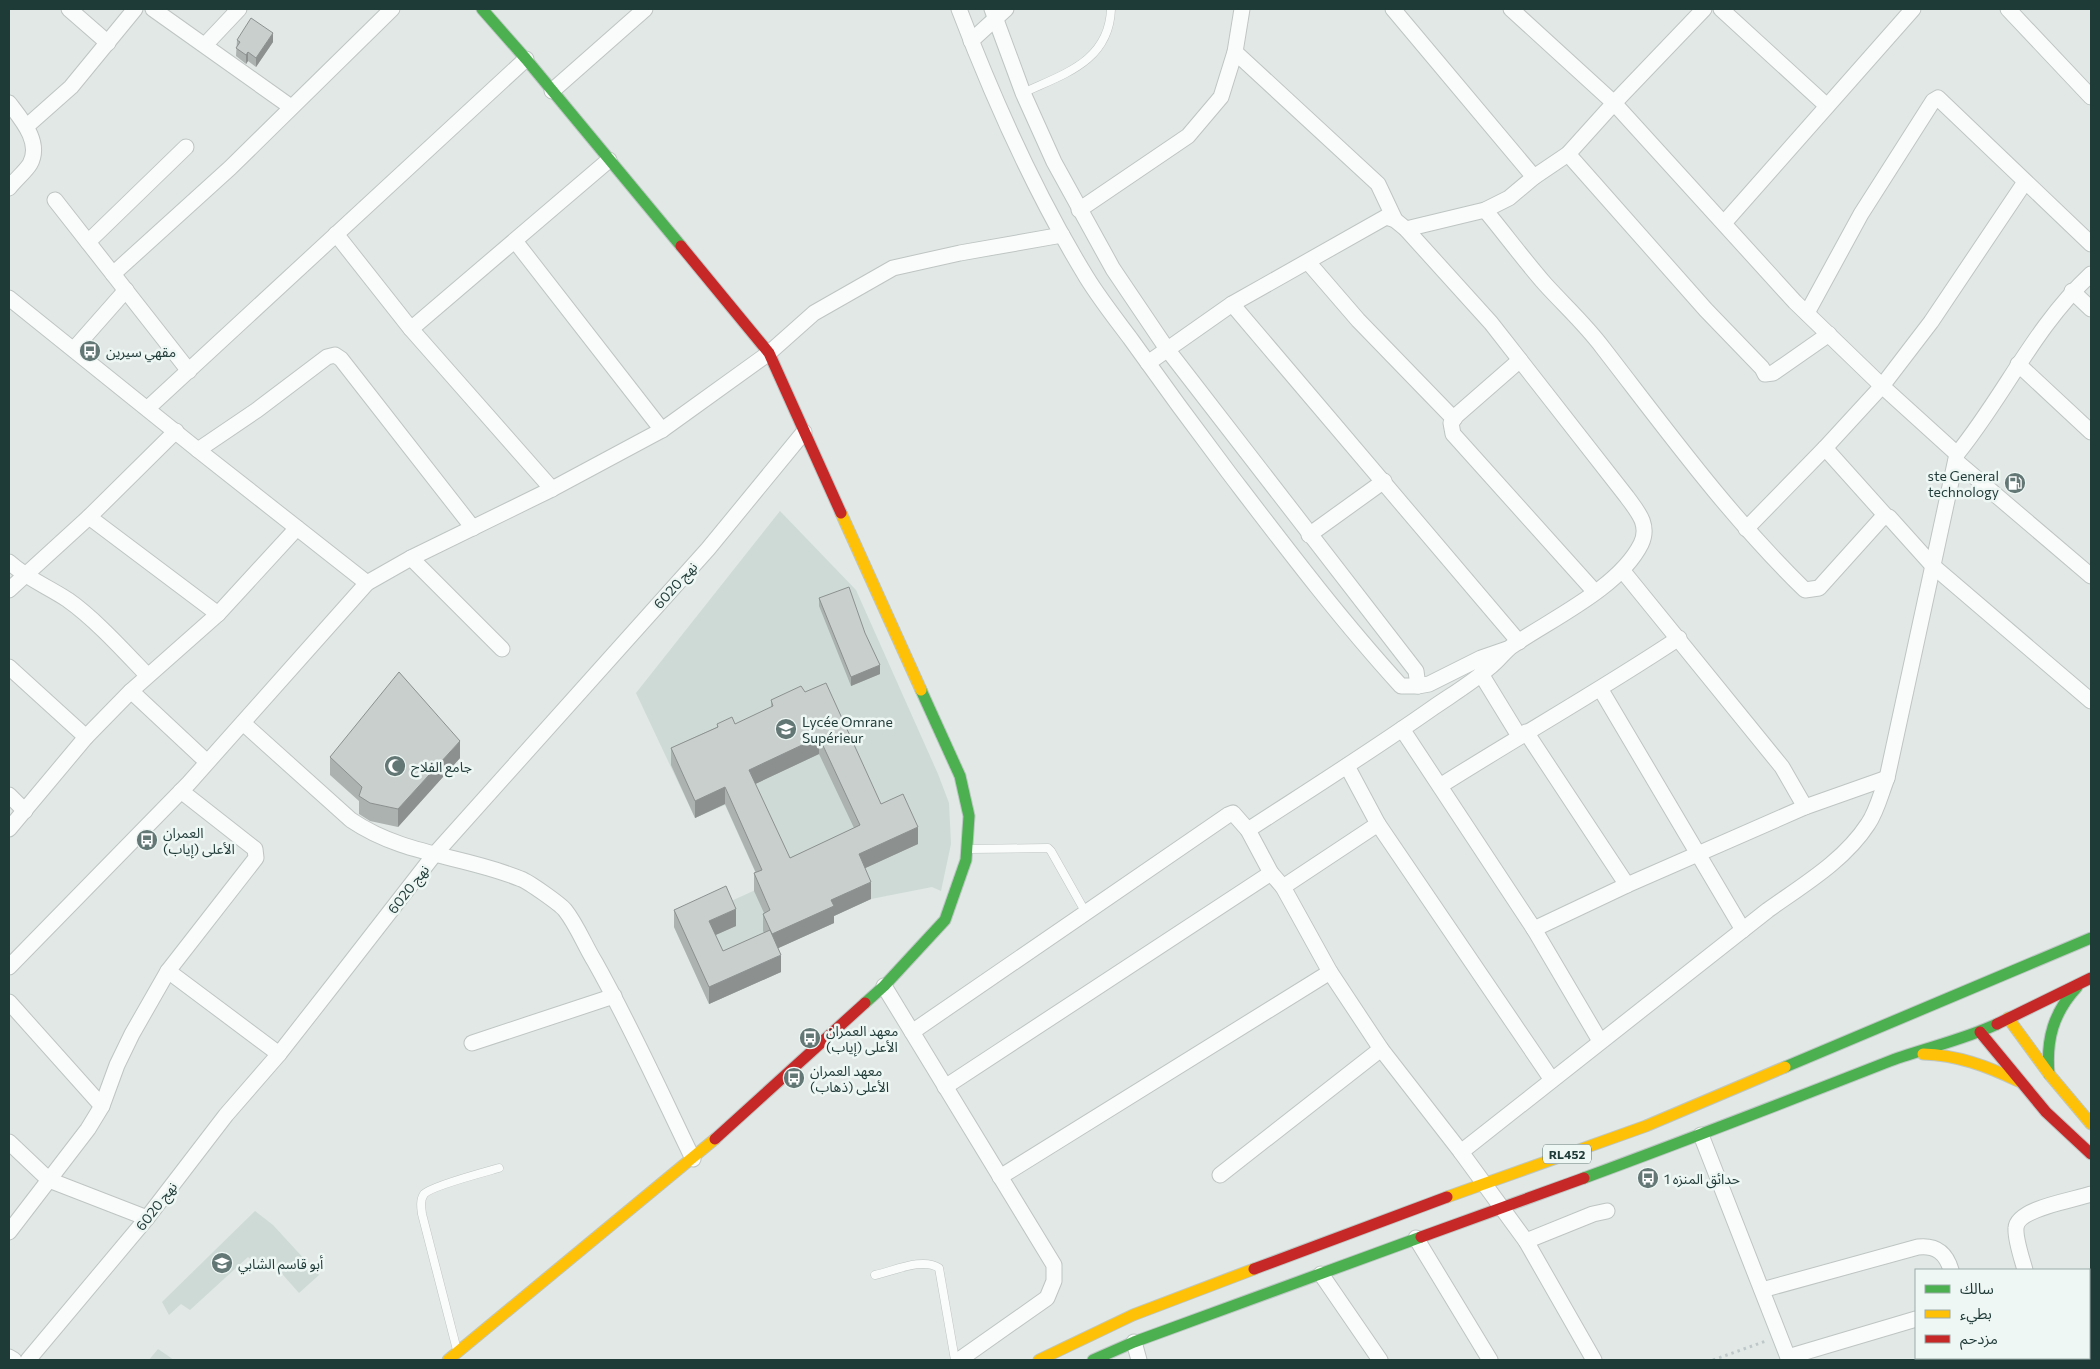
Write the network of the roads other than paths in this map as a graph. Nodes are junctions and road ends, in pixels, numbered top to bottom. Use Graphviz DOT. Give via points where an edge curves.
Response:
graph roads {
  1 [pos="69,9"];
  2 [pos="135,9"];
  3 [pos="153,9"];
  4 [pos="239,9"];
  5 [pos="392,9"];
  6 [pos="482,9"];
  7 [pos="645,9"];
  8 [pos="1111,9"];
  9 [pos="1393,9"];
  10 [pos="1511,9"];
  11 [pos="1704,9"];
  12 [pos="1721,9"];
  13 [pos="1913,9"];
  14 [pos="2008,9"];
  15 [pos="961,10"];
  16 [pos="1243,10"];
  17 [pos="998,12"];
  18 [pos="971,40"];
  19 [pos="108,43"];
  20 [pos="205,45"];
  21 [pos="1235,52"];
  22 [pos="526,59"];
  23 [pos="2086,82"];
  24 [pos="552,91"];
  25 [pos="1023,93"];
  26 [pos="2091,98"];
  27 [pos="9,103"];
  28 [pos="1614,103"];
  29 [pos="1827,106"];
  30 [pos="291,107"];
  31 [pos="27,126"];
  32 [pos="186,147"];
  33 [pos="1568,154"];
  34 [pos="609,160"];
  35 [pos="1534,177"];
  36 [pos="2025,182"];
  37 [pos="9,188"];
  38 [pos="55,200"];
  39 [pos="1078,210"];
  40 [pos="1485,210"];
  41 [pos="1724,223"];
  42 [pos="1401,224"];
  43 [pos="336,234"];
  44 [pos="1062,235"];
  45 [pos="515,241"];
  46 [pos="88,242"];
  47 [pos="2091,244"];
  48 [pos="1308,262"];
  49 [pos="113,274"];
  50 [pos="2091,274"];
  51 [pos="126,290"];
  52 [pos="2072,291"];
  53 [pos="9,298"];
  54 [pos="1232,304"];
  55 [pos="2091,309"];
  56 [pos="1807,313"];
  57 [pos="412,329"];
  58 [pos="1829,334"];
  59 [pos="1167,349"];
  60 [pos="74,350"];
  61 [pos="769,353"];
  62 [pos="1520,360"];
  63 [pos="1148,363"];
  64 [pos="2018,364"];
  65 [pos="189,371"];
  66 [pos="1882,386"];
  67 [pos="148,408"];
  68 [pos="1454,419"];
  69 [pos="176,430"];
  70 [pos="662,430"];
  71 [pos="804,432"];
  72 [pos="2091,432"];
  73 [pos="1825,448"];
  74 [pos="198,450"];
  75 [pos="1956,458"];
  76 [pos="1384,481"];
  77 [pos="552,490"];
  78 [pos="1886,516"];
  79 [pos="89,517"];
  80 [pos="297,528"];
  81 [pos="472,528"];
  82 [pos="1746,528"];
  83 [pos="1309,535"];
  84 [pos="411,558"];
  85 [pos="9,562"];
  86 [pos="1933,566"];
  87 [pos="1622,570"];
  88 [pos="24,576"];
  89 [pos="2091,576"];
  90 [pos="367,583"];
  91 [pos="9,590"];
  92 [pos="1595,592"];
  93 [pos="218,614"];
  94 [pos="1679,638"];
  95 [pos="1515,645"];
  96 [pos="502,649"];
  97 [pos="9,667"];
  98 [pos="1481,674"];
  99 [pos="147,676"];
  100 [pos="1418,686"];
  101 [pos="1601,690"];
  102 [pos="131,691"];
  103 [pos="2091,701"];
  104 [pos="244,723"];
  105 [pos="1402,729"];
  106 [pos="1523,734"];
  107 [pos="86,737"];
  108 [pos="206,762"];
  109 [pos="1347,766"];
  110 [pos="1888,778"];
  111 [pos="1440,786"];
  112 [pos="181,791"];
  113 [pos="9,795"];
  114 [pos="1806,807"];
  115 [pos="25,811"];
  116 [pos="1378,824"];
  117 [pos="9,828"];
  118 [pos="1248,830"];
  119 [pos="967,849"];
  120 [pos="1698,853"];
  121 [pos="434,854"];
  122 [pos="1271,873"];
  123 [pos="1627,885"];
  124 [pos="1283,887"];
  125 [pos="1086,913"];
  126 [pos="1534,929"];
  127 [pos="1743,930"];
  128 [pos="2091,938"];
  129 [pos="2046,957"];
  130 [pos="9,967"];
  131 [pos="168,971"];
  132 [pos="1330,972"];
  133 [pos="2091,978"];
  134 [pos="2017,982"];
  135 [pos="2080,984"];
  136 [pos="884,986"];
  137 [pos="1966,992"];
  138 [pos="614,996"];
  139 [pos="1988,996"];
  140 [pos="9,1002"];
  141 [pos="1999,1006"];
  142 [pos="1985,1015"];
  143 [pos="2008,1018"];
  144 [pos="912,1032"];
  145 [pos="1980,1032"];
  146 [pos="1600,1041"];
  147 [pos="472,1043"];
  148 [pos="1381,1049"];
  149 [pos="279,1054"];
  150 [pos="1909,1054"];
  151 [pos="2049,1074"];
  152 [pos="1552,1080"];
  153 [pos="2018,1080"];
  154 [pos="945,1087"];
  155 [pos="102,1106"];
  156 [pos="2091,1124"];
  157 [pos="1701,1135"];
  158 [pos="9,1142"];
  159 [pos="1461,1152"];
  160 [pos="2091,1154"];
  161 [pos="693,1159"];
  162 [pos="499,1168"];
  163 [pos="1220,1175"];
  164 [pos="1000,1177"];
  165 [pos="49,1180"];
  166 [pos="1483,1183"];
  167 [pos="2091,1194"];
  168 [pos="1501,1207"];
  169 [pos="1607,1211"];
  170 [pos="147,1218"];
  171 [pos="9,1232"];
  172 [pos="1416,1238"];
  173 [pos="1526,1241"];
  174 [pos="1951,1269"];
  175 [pos="2025,1269"];
  176 [pos="1321,1274"];
  177 [pos="875,1275"];
  178 [pos="1762,1290"];
  179 [pos="1915,1319"];
  180 [pos="1134,1342"];
  181 [pos="458,1352"];
  182 [pos="9,1357"];
  183 [pos="1788,1359"];
  184 [pos="14,1360"];
  185 [pos="28,1360"];
  186 [pos="448,1360"];
  187 [pos="955,1360"];
  188 [pos="959,1360"];
  189 [pos="1039,1360"];
  190 [pos="1093,1360"];
  191 [pos="1139,1360"];
  192 [pos="1380,1360"];
  193 [pos="1490,1360"];
  194 [pos="1594,1360"];
  1 -- 19 [label="street"];
  2 -- 19 [label="street"];
  3 -- 20 [label="street"];
  4 -- 20 [label="street"];
  5 -- 30 [label="street"];
  6 -- 22 [label="main road"];
  7 -- 24 [label="street"];
  8 -- 25 [label="lane" via="1108,28 1092,56 1074,69"];
  9 -- 35 [label="street"];
  10 -- 28 [label="street"];
  11 -- 28 [label="street"];
  12 -- 29 [label="street"];
  13 -- 29 [label="street"];
  14 -- 23 [label="street"];
  15 -- 18 [label="street"];
  16 -- 21 [label="street"];
  17 -- 18 [label="street"];
  17 -- 25 [label="street"];
  18 -- 44 [label="street"];
  19 -- 31 [label="street" via="71,87"];
  20 -- 30 [label="street"];
  21 -- 39 [label="street" via="1221,97 1188,136"];
  21 -- 42 [label="street" via="1378,184"];
  22 -- 24 [label="main road"];
  22 -- 43 [label="street"];
  23 -- 26 [label="street"];
  24 -- 34 [label="main road"];
  25 -- 39 [label="street"];
  27 -- 31 [label="street"];
  28 -- 33 [label="street"];
  28 -- 41 [label="street"];
  29 -- 41 [label="street"];
  30 -- 49 [label="street" via="230,168"];
  31 -- 37 [label="street" via="33,148 31,163"];
  32 -- 46 [label="street"];
  33 -- 35 [label="street"];
  33 -- 58 [label="street" via="1765,374 1773,373"];
  34 -- 45 [label="street"];
  34 -- 61 [label="main road"];
  35 -- 40 [label="street" via="1509,198"];
  36 -- 47 [label="street"];
  36 -- 56 [label="street" via="1938,98 1933,101 1861,214"];
  36 -- 66 [label="street" via="1931,322"];
  38 -- 46 [label="street"];
  39 -- 59 [label="street" via="1112,269"];
  40 -- 42 [label="street"];
  40 -- 82 [label="street" via="1544,283 1602,346 1720,500"];
  41 -- 56 [label="street"];
  42 -- 48 [label="street" via="1386,217"];
  42 -- 62 [label="street" via="1491,323"];
  43 -- 57 [label="street"];
  43 -- 65 [label="street"];
  44 -- 61 [label="street" via="893,268 814,313"];
  44 -- 63 [label="street" via="1088,280"];
  45 -- 57 [label="street"];
  45 -- 70 [label="street"];
  46 -- 49 [label="street"];
  48 -- 54 [label="street"];
  48 -- 68 [label="street" via="1358,320"];
  49 -- 51 [label="street"];
  50 -- 52 [label="street"];
  51 -- 60 [label="street"];
  51 -- 65 [label="street"];
  52 -- 55 [label="street"];
  52 -- 64 [label="street"];
  53 -- 60 [label="street"];
  54 -- 59 [label="street"];
  54 -- 76 [label="street"];
  56 -- 58 [label="street"];
  57 -- 77 [label="street"];
  58 -- 66 [label="street"];
  59 -- 63 [label="street"];
  59 -- 83 [label="street"];
  60 -- 67 [label="street"];
  61 -- 70 [label="street"];
  61 -- 71 [label="main road"];
  62 -- 68 [label="street"];
  62 -- 87 [label="street" via="1640,513 1645,534"];
  63 -- 100 [label="street" via="1301,567 1372,654 1401,686"];
  64 -- 72 [label="street"];
  64 -- 75 [label="street"];
  65 -- 67 [label="street"];
  66 -- 73 [label="street"];
  66 -- 75 [label="street"];
  67 -- 69 [label="street"];
  68 -- 92 [label="street" via="1451,423 1453,434"];
  69 -- 74 [label="street"];
  69 -- 79 [label="street"];
  70 -- 77 [label="street"];
  71 -- 119 [label="main road" via="960,776 970,816"];
  71 -- 121 [label="street, نهج 6020" via="708,549"];
  73 -- 78 [label="street"];
  73 -- 82 [label="street"];
  74 -- 80 [label="street"];
  74 -- 81 [label="street" via="327,357 335,355"];
  75 -- 86 [label="street"];
  75 -- 89 [label="street"];
  76 -- 83 [label="street"];
  76 -- 95 [label="street"];
  77 -- 81 [label="street"];
  78 -- 82 [label="street" via="1819,588 1811,590 1805,590"];
  78 -- 86 [label="street"];
  79 -- 88 [label="street"];
  79 -- 93 [label="street"];
  80 -- 90 [label="street"];
  80 -- 93 [label="street"];
  81 -- 84 [label="street"];
  83 -- 100 [label="street" via="1416,671"];
  84 -- 90 [label="street"];
  84 -- 96 [label="street"];
  85 -- 88 [label="street"];
  86 -- 103 [label="street"];
  86 -- 110 [label="street"];
  87 -- 92 [label="street"];
  87 -- 94 [label="street"];
  88 -- 91 [label="street"];
  88 -- 99 [label="street" via="68,600"];
  90 -- 104 [label="street"];
  92 -- 95 [label="street"];
  93 -- 99 [label="street"];
  94 -- 101 [label="street"];
  94 -- 114 [label="street" via="1782,767"];
  95 -- 98 [label="street"];
  95 -- 100 [label="street"];
  97 -- 107 [label="street"];
  98 -- 105 [label="street"];
  98 -- 106 [label="street"];
  99 -- 102 [label="street"];
  101 -- 106 [label="street"];
  101 -- 120 [label="street"];
  102 -- 107 [label="street"];
  102 -- 108 [label="street"];
  104 -- 108 [label="street"];
  104 -- 121 [label="street" via="350,820 390,842"];
  105 -- 109 [label="street"];
  105 -- 111 [label="street"];
  106 -- 111 [label="street"];
  106 -- 123 [label="street"];
  107 -- 115 [label="street"];
  108 -- 112 [label="street"];
  109 -- 116 [label="street"];
  109 -- 118 [label="street"];
  110 -- 114 [label="street"];
  110 -- 127 [label="street" via="1869,822 1853,844"];
  111 -- 126 [label="street"];
  112 -- 130 [label="street"];
  112 -- 131 [label="street" via="255,849 257,854"];
  113 -- 115 [label="street"];
  114 -- 120 [label="street"];
  115 -- 117 [label="street"];
  116 -- 124 [label="street"];
  116 -- 152 [label="street"];
  118 -- 122 [label="street"];
  118 -- 125 [label="street" via="1230,813"];
  119 -- 125 [label="lane" via="1048,848"];
  119 -- 136 [label="main road" via="945,920"];
  120 -- 123 [label="street"];
  120 -- 127 [label="street"];
  121 -- 138 [label="street" via="524,880 564,909"];
  121 -- 149 [label="street, نهج 6020"];
  122 -- 124 [label="street"];
  122 -- 154 [label="street"];
  123 -- 126 [label="street"];
  124 -- 132 [label="street"];
  125 -- 144 [label="street"];
  126 -- 146 [label="street"];
  127 -- 146 [label="street"];
  128 -- 129 [label="main road, RL452"];
  129 -- 134 [label="main road"];
  129 -- 137 [label="main road, RL452"];
  131 -- 149 [label="street"];
  131 -- 155 [label="street" via="132,1034"];
  132 -- 148 [label="street"];
  132 -- 164 [label="street"];
  133 -- 135 [label="main road, RL452"];
  135 -- 143 [label="main road, RL452"];
  135 -- 151 [label="main road" via="2063,1003 2052,1025 2048,1041"];
  136 -- 144 [label="street"];
  136 -- 161 [label="main road"];
  137 -- 139 [label="main road"];
  137 -- 166 [label="main road, RL452" via="1646,1126"];
  138 -- 147 [label="street"];
  138 -- 161 [label="street"];
  140 -- 155 [label="street"];
  141 -- 143 [label="main road"];
  142 -- 145 [label="main road"];
  143 -- 145 [label="main road, RL452"];
  143 -- 151 [label="main road"];
  144 -- 154 [label="street"];
  145 -- 150 [label="main road, RL452"];
  145 -- 153 [label="main road"];
  146 -- 152 [label="street"];
  148 -- 159 [label="street"];
  148 -- 163 [label="street"];
  149 -- 170 [label="street, نهج 6020" via="226,1115"];
  150 -- 153 [label="main road" via="1965,1059"];
  150 -- 157 [label="main road, RL452"];
  151 -- 156 [label="main road"];
  152 -- 159 [label="street"];
  153 -- 160 [label="main road" via="2054,1122"];
  154 -- 164 [label="street"];
  155 -- 165 [label="street" via="88,1130"];
  157 -- 168 [label="main road, RL452"];
  157 -- 178 [label="street"];
  158 -- 165 [label="street"];
  159 -- 166 [label="street"];
  161 -- 181 [label="main road"];
  162 -- 181 [label="lane" via="435,1188 425,1194 421,1202"];
  164 -- 188 [label="street" via="1054,1265 1054,1281 1047,1298"];
  165 -- 170 [label="street"];
  165 -- 171 [label="street"];
  166 -- 168 [label="street"];
  166 -- 189 [label="main road, RL452" via="1133,1315"];
  167 -- 175 [label="street" via="2030,1211 2018,1220 2016,1228"];
  168 -- 172 [label="main road, RL452"];
  168 -- 173 [label="street"];
  169 -- 173 [label="street"];
  170 -- 185 [label="street, نهج 6020"];
  172 -- 176 [label="main road, RL452"];
  172 -- 193 [label="street"];
  173 -- 194 [label="street"];
  174 -- 178 [label="street" via="1944,1254 1936,1248 1918,1247"];
  176 -- 180 [label="main road, RL452"];
  176 -- 192 [label="street"];
  177 -- 187 [label="lane" via="922,1263 940,1268"];
  178 -- 183 [label="street"];
  179 -- 183 [label="street"];
  180 -- 190 [label="main road, RL452"];
  180 -- 191 [label="street"];
  181 -- 186 [label="main road"];
  182 -- 184 [label="street"];
}
